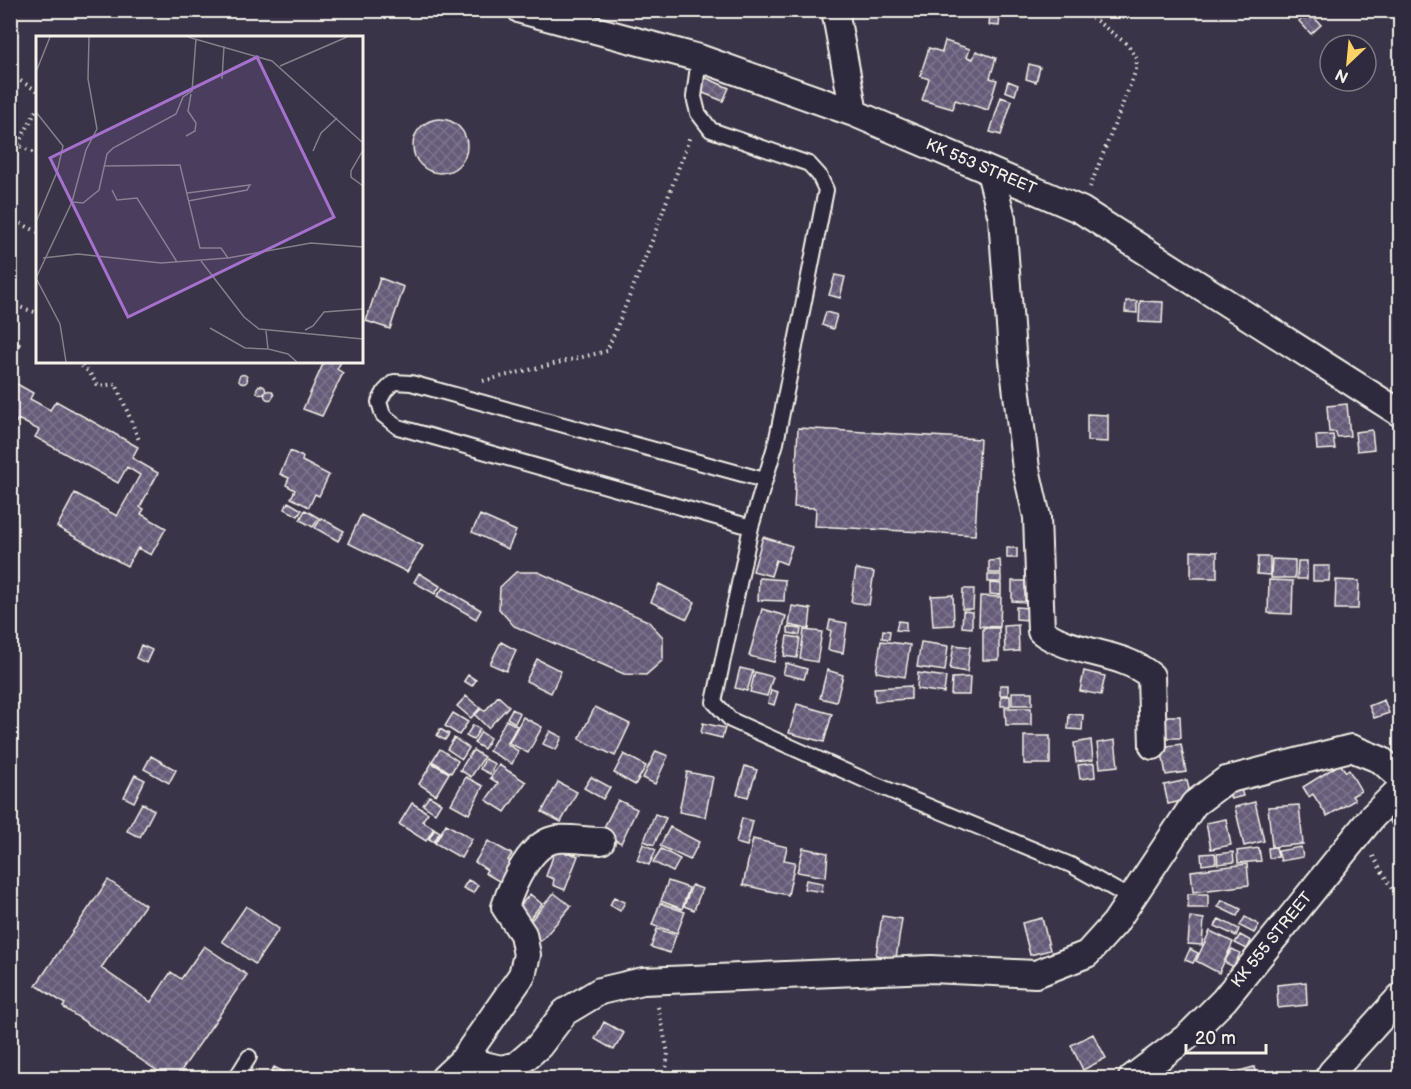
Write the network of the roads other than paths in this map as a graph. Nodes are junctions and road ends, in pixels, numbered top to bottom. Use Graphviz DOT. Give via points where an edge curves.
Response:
graph roads {
  1 [pos="521,10"];
  2 [pos="835,10"];
  3 [pos="699,58"];
  4 [pos="854,113"];
  5 [pos="990,171"];
  6 [pos="1401,413"];
  7 [pos="764,480"];
  8 [pos="751,526"];
  9 [pos="1153,746"];
  10 [pos="1401,777"];
  11 [pos="1401,789"];
  12 [pos="601,842"];
  13 [pos="1132,899"];
  14 [pos="1401,997"];
  15 [pos="249,1057"];
  16 [pos="463,1060"];
  17 [pos="236,1078"];
  18 [pos="444,1078"];
  19 [pos="1132,1078"];
  20 [pos="1328,1078"];
  1 -- 3 [label="street, KK 553 STREET"];
  2 -- 4 [label="street"];
  3 -- 4 [label="street, KK 553 STREET"];
  3 -- 7 [label="lane" via="694,97 698,112 711,130 809,164 826,190 776,443"];
  4 -- 5 [label="street, KK 553 STREET"];
  5 -- 6 [label="street, KK 553 STREET" via="1081,210"];
  5 -- 9 [label="street" via="1002,218 1013,363 1026,469 1037,516 1041,631 1053,640 1138,666 1151,676"];
  7 -- 8 [label="lane"];
  7 -- 8 [label="lane" via="411,383 394,382 379,402 383,415 398,427"];
  8 -- 13 [label="lane" via="714,702 731,720 1071,865"];
  10 -- 13 [label="street" via="1381,760 1351,748 1226,780 1194,804"];
  11 -- 19 [label="street, KK 555 STREET" via="1372,818 1224,1000 1188,1036"];
  12 -- 16 [label="street" via="556,839 537,847 511,887 505,907 523,934 527,955 522,975"];
  13 -- 16 [label="street" via="1087,954 1036,974 931,969 643,981 600,991 565,1012 539,1046 517,1065 501,1069"];
  14 -- 20 [label="street"];
  15 -- 17 [label="lane"];
  16 -- 18 [label="street"];
}
